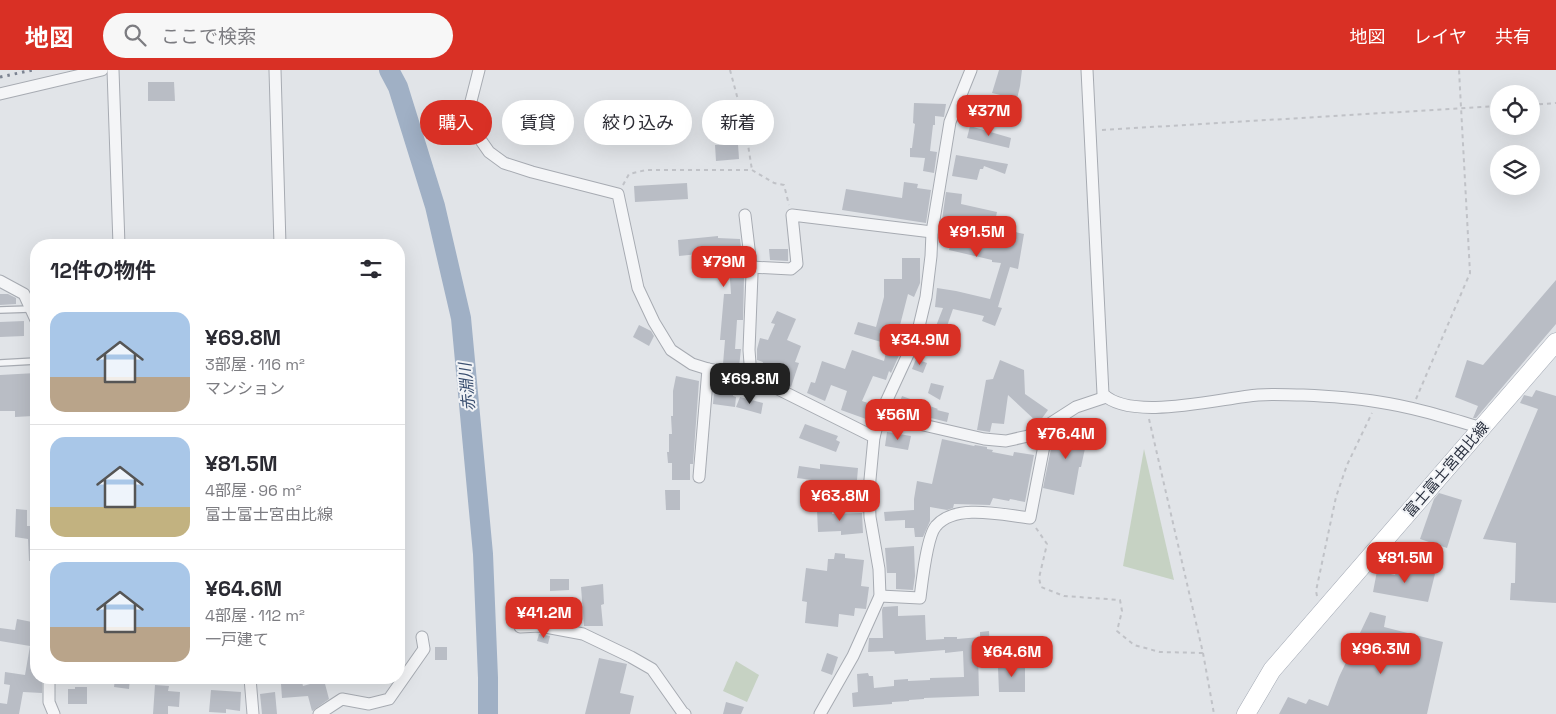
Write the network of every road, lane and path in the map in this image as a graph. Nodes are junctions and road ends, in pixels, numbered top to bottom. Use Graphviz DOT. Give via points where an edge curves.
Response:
graph roads {
  1 [pos="102,70"];
  2 [pos="113,70"];
  3 [pos="275,70"];
  4 [pos="479,70"];
  5 [pos="730,70"];
  6 [pos="971,70"];
  7 [pos="1087,70"];
  8 [pos="1459,70"];
  9 [pos="0,94"];
  10 [pos="1556,103"];
  11 [pos="1540,104"];
  12 [pos="1490,106"];
  13 [pos="1461,108"];
  14 [pos="1091,130"];
  15 [pos="752,170"];
  16 [pos="618,194"];
  17 [pos="744,215"];
  18 [pos="792,215"];
  19 [pos="932,232"];
  20 [pos="119,239"];
  21 [pos="280,239"];
  22 [pos="751,267"];
  23 [pos="0,282"];
  24 [pos="30,307"];
  25 [pos="30,309"];
  26 [pos="0,310"];
  27 [pos="1556,342"];
  28 [pos="30,361"];
  29 [pos="0,363"];
  30 [pos="708,369"];
  31 [pos="751,377"];
  32 [pos="1106,397"];
  33 [pos="1378,402"];
  34 [pos="1146,408"];
  35 [pos="1412,409"];
  36 [pos="880,415"];
  37 [pos="1048,426"];
  38 [pos="1482,428"];
  39 [pos="874,437"];
  40 [pos="699,477"];
  41 [pos="1030,518"];
  42 [pos="880,596"];
  43 [pos="1321,613"];
  44 [pos="520,627"];
  45 [pos="422,637"];
  46 [pos="1203,653"];
  47 [pos="405,676"];
  48 [pos="49,684"];
  49 [pos="250,684"];
  50 [pos="400,684"];
  51 [pos="54,714"];
  52 [pos="253,714"];
  53 [pos="320,714"];
  54 [pos="685,714"];
  55 [pos="820,714"];
  56 [pos="1214,714"];
  57 [pos="1246,714"];
  1 -- 9 [label="street"];
  2 -- 20 [label="street"];
  3 -- 21 [label="street"];
  4 -- 16 [label="street" via="468,112 489,152 504,163"];
  5 -- 15 [label="path" via="745,126"];
  6 -- 19 [label="street" via="950,122"];
  7 -- 14 [label="street"];
  8 -- 13 [label="path"];
  10 -- 11 [label="path"];
  12 -- 13 [label="path"];
  13 -- 14 [label="path"];
  13 -- 35 [label="path" via="1470,273"];
  14 -- 32 [label="street" via="1103,394"];
  15 -- 16 [label="path" via="646,170 629,174"];
  15 -- 18 [label="path" via="784,185"];
  16 -- 30 [label="street" via="638,288 654,322 671,350 692,364"];
  17 -- 22 [label="street"];
  18 -- 19 [label="street"];
  18 -- 22 [label="street" via="797,264 791,269"];
  19 -- 36 [label="street" via="926,297 917,336"];
  22 -- 31 [label="street"];
  23 -- 24 [label="street" via="24,294"];
  25 -- 26 [label="lane"];
  27 -- 38 [label="main road, 富士富士宮由比線"];
  28 -- 29 [label="lane"];
  30 -- 31 [label="street"];
  30 -- 40 [label="street"];
  31 -- 39 [label="street"];
  32 -- 34 [label="street" via="1109,401"];
  32 -- 37 [label="street" via="1076,407"];
  33 -- 34 [label="street" via="1305,395 1259,395"];
  33 -- 35 [label="street"];
  33 -- 43 [label="path" via="1347,465 1336,497 1316,591"];
  34 -- 46 [label="path"];
  35 -- 38 [label="street"];
  36 -- 37 [label="street" via="1006,441 1028,436"];
  36 -- 39 [label="street"];
  37 -- 41 [label="street"];
  38 -- 43 [label="main road, 富士富士宮由比線"];
  39 -- 42 [label="street" via="870,517"];
  41 -- 42 [label="street" via="970,512 951,515 935,526 920,598"];
  41 -- 46 [label="path" via="1047,544 1039,578 1041,587 1064,596 1120,600 1122,611 1117,631 1134,645 1160,652"];
  42 -- 55 [label="street" via="853,656"];
  43 -- 57 [label="main road, 富士富士宮由比線" via="1272,670"];
  44 -- 54 [label="street" via="540,626 583,634 632,657 652,669"];
  45 -- 47 [label="street" via="424,649"];
  46 -- 56 [label="path"];
  48 -- 51 [label="street" via="49,702"];
  49 -- 52 [label="street"];
  50 -- 53 [label="street" via="389,699 369,704 342,699"];
}
